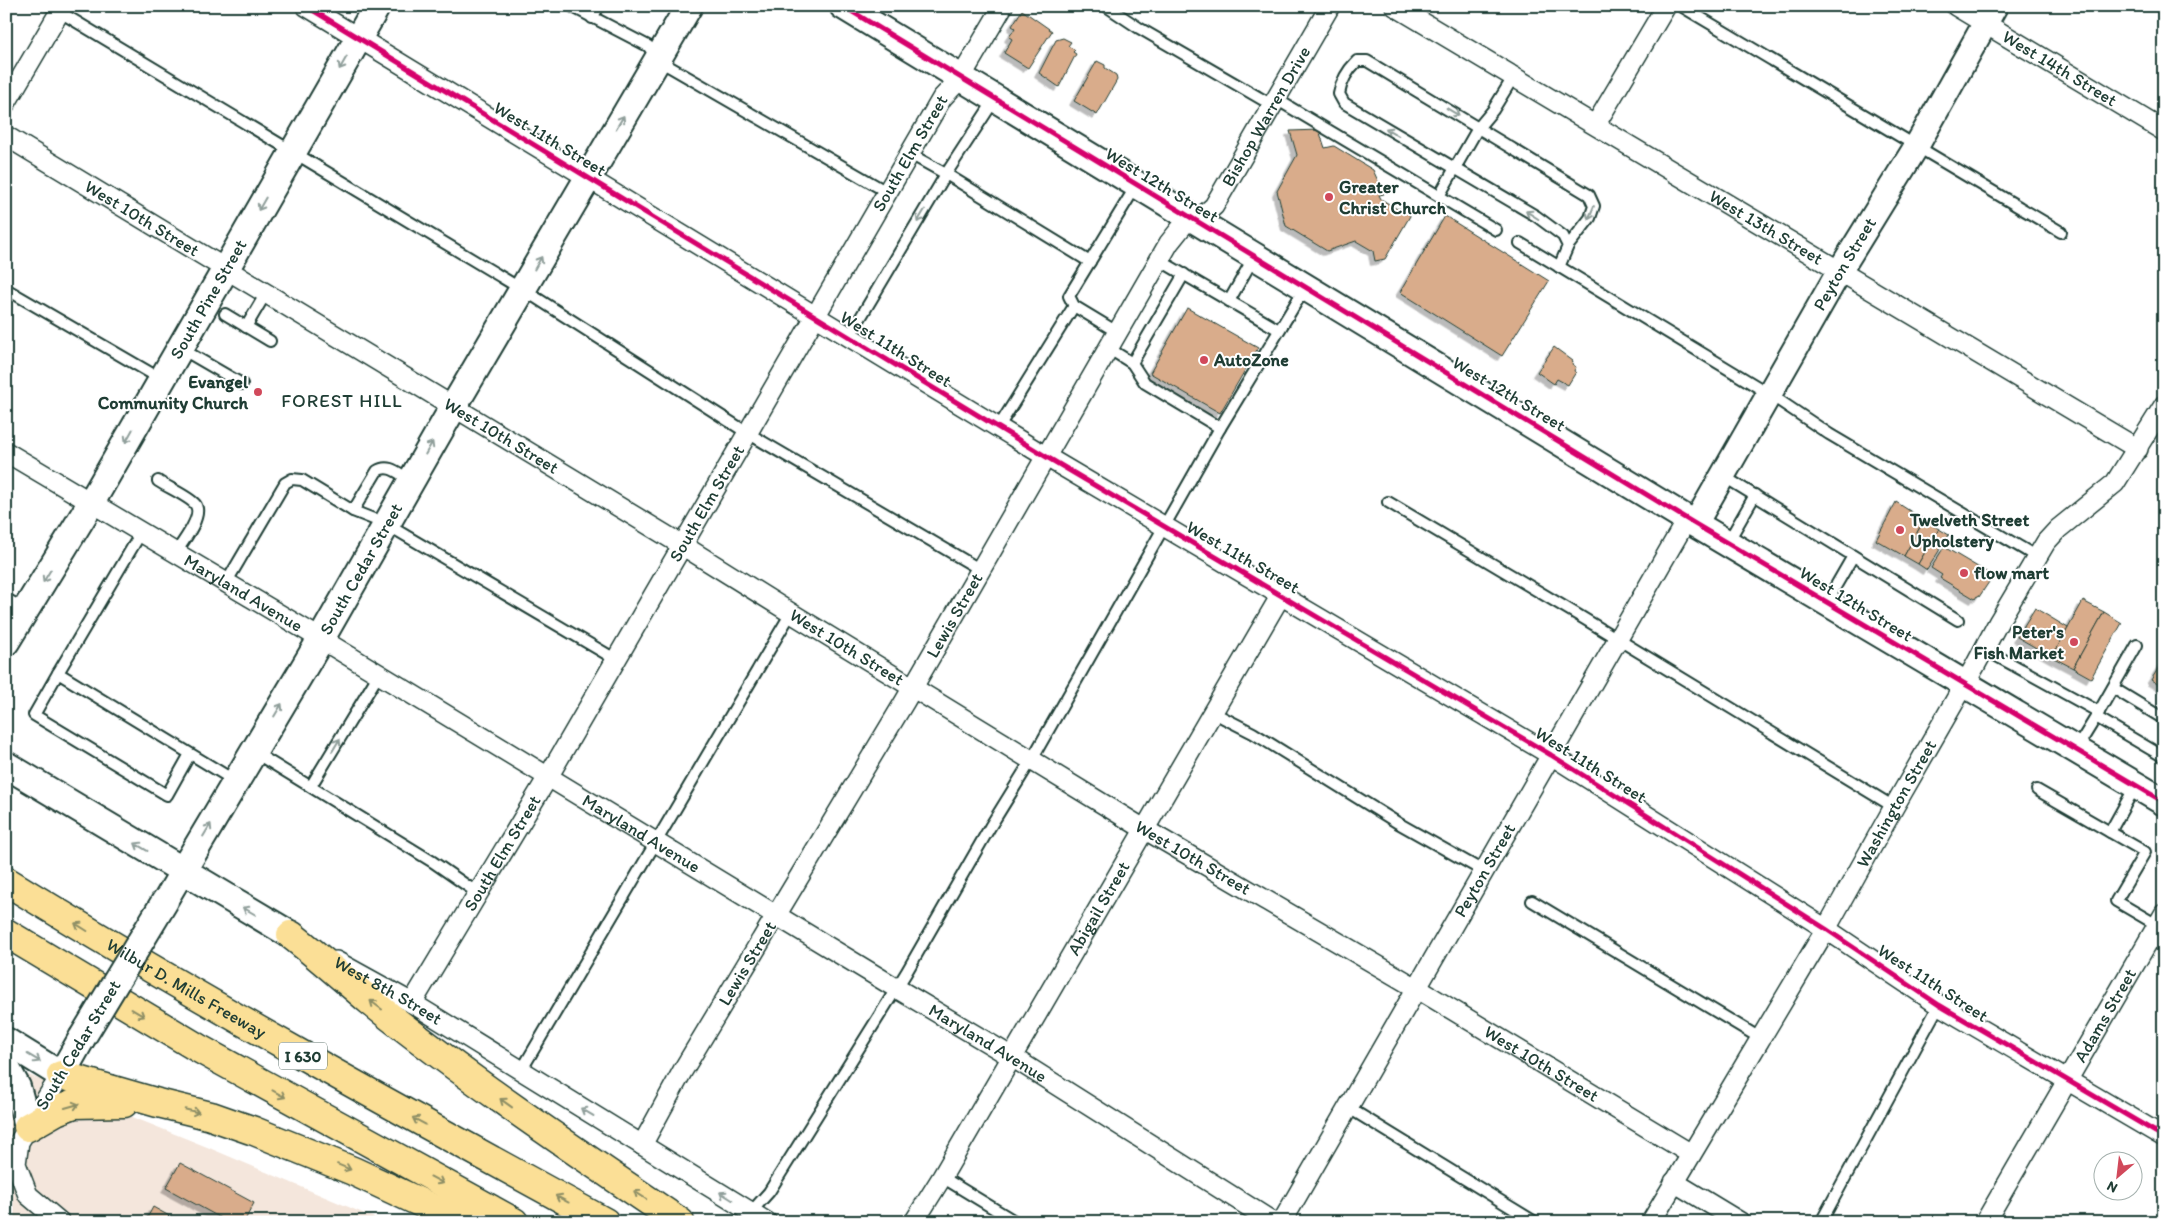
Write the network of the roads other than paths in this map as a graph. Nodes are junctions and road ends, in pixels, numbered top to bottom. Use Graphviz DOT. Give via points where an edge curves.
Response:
graph roads {
  1 [pos="306,6"];
  2 [pos="377,6"];
  3 [pos="570,6"];
  4 [pos="599,6"];
  5 [pos="688,6"];
  6 [pos="843,6"];
  7 [pos="1003,6"];
  8 [pos="1106,6"];
  9 [pos="1330,6"];
  10 [pos="1395,6"];
  11 [pos="1666,6"];
  12 [pos="1682,6"];
  13 [pos="1956,6"];
  14 [pos="57,8"];
  15 [pos="1990,15"];
  16 [pos="592,18"];
  17 [pos="358,38"];
  18 [pos="658,59"];
  19 [pos="1514,76"];
  20 [pos="960,79"];
  21 [pos="995,99"];
  22 [pos="1274,102"];
  23 [pos="6,103"];
  24 [pos="1596,124"];
  25 [pos="1478,128"];
  26 [pos="2164,131"];
  27 [pos="6,136"];
  28 [pos="1916,146"];
  29 [pos="292,152"];
  30 [pos="910,154"];
  31 [pos="1454,168"];
  32 [pos="946,174"];
  33 [pos="587,178"];
  34 [pos="1136,186"];
  35 [pos="887,192"];
  36 [pos="1439,196"];
  37 [pos="1194,219"];
  38 [pos="1496,230"];
  39 [pos="2061,232"];
  40 [pos="1520,243"];
  41 [pos="1568,246"];
  42 [pos="1254,257"];
  43 [pos="1159,260"];
  44 [pos="1090,262"];
  45 [pos="1559,267"];
  46 [pos="226,269"];
  47 [pos="1839,272"];
  48 [pos="1184,274"];
  49 [pos="1305,288"];
  50 [pos="6,289"];
  51 [pos="523,290"];
  52 [pos="266,293"];
  53 [pos="1229,300"];
  54 [pos="1074,306"];
  55 [pos="225,314"];
  56 [pos="815,315"];
  57 [pos="246,327"];
  58 [pos="1279,330"];
  59 [pos="849,337"];
  60 [pos="1112,340"];
  61 [pos="270,341"];
  62 [pos="179,347"];
  63 [pos="1132,363"];
  64 [pos="161,379"];
  65 [pos="242,384"];
  66 [pos="1770,395"];
  67 [pos="2164,405"];
  68 [pos="454,406"];
  69 [pos="998,428"];
  70 [pos="1220,428"];
  71 [pos="746,432"];
  72 [pos="2138,449"];
  73 [pos="6,452"];
  74 [pos="1045,456"];
  75 [pos="1723,476"];
  76 [pos="411,480"];
  77 [pos="158,481"];
  78 [pos="1755,495"];
  79 [pos="1388,502"];
  80 [pos="91,503"];
  81 [pos="353,511"];
  82 [pos="1691,521"];
  83 [pos="386,524"];
  84 [pos="1162,526"];
  85 [pos="142,532"];
  86 [pos="1728,543"];
  87 [pos="682,545"];
  88 [pos="176,552"];
  89 [pos="1853,556"];
  90 [pos="2037,557"];
  91 [pos="981,570"];
  92 [pos="226,583"];
  93 [pos="1281,595"];
  94 [pos="1826,602"];
  95 [pos="16,604"];
  96 [pos="791,614"];
  97 [pos="1958,620"];
  98 [pos="321,639"];
  99 [pos="1617,639"];
  100 [pos="6,642"];
  101 [pos="2137,645"];
  102 [pos="1984,649"];
  103 [pos="615,660"];
  104 [pos="58,673"];
  105 [pos="379,674"];
  106 [pos="1965,684"];
  107 [pos="912,687"];
  108 [pos="2112,688"];
  109 [pos="1212,712"];
  110 [pos="2097,715"];
  111 [pos="2164,719"];
  112 [pos="2076,750"];
  113 [pos="253,752"];
  114 [pos="190,754"];
  115 [pos="1551,755"];
  116 [pos="2164,757"];
  117 [pos="1032,759"];
  118 [pos="6,765"];
  119 [pos="548,777"];
  120 [pos="236,782"];
  121 [pos="311,786"];
  122 [pos="2136,786"];
  123 [pos="2037,790"];
  124 [pos="2164,802"];
  125 [pos="1894,806"];
  126 [pos="1144,829"];
  127 [pos="2110,832"];
  128 [pos="655,841"];
  129 [pos="182,872"];
  130 [pos="1485,872"];
  131 [pos="6,881"];
  132 [pos="478,894"];
  133 [pos="165,901"];
  134 [pos="1532,901"];
  135 [pos="776,915"];
  136 [pos="1826,929"];
  137 [pos="2158,931"];
  138 [pos="6,933"];
  139 [pos="291,935"];
  140 [pos="896,988"];
  141 [pos="1418,989"];
  142 [pos="412,1003"];
  143 [pos="1939,1005"];
  144 [pos="1760,1038"];
  145 [pos="6,1041"];
  146 [pos="1012,1057"];
  147 [pos="6,1068"];
  148 [pos="521,1071"];
  149 [pos="61,1075"];
  150 [pos="2066,1080"];
  151 [pos="158,1104"];
  152 [pos="1349,1108"];
  153 [pos="28,1127"];
  154 [pos="2164,1137"];
  155 [pos="642,1145"];
  156 [pos="1691,1154"];
  157 [pos="942,1177"];
  158 [pos="1674,1182"];
  159 [pos="759,1217"];
  160 [pos="60,1222"];
  161 [pos="462,1222"];
  162 [pos="514,1222"];
  163 [pos="605,1222"];
  164 [pos="680,1222"];
  165 [pos="914,1222"];
  166 [pos="1016,1222"];
  167 [pos="1273,1222"];
  168 [pos="1282,1222"];
  169 [pos="1535,1222"];
  170 [pos="1651,1222"];
  171 [pos="1740,1222"];
  172 [pos="1821,1222"];
  173 [pos="1985,1222"];
  1 -- 17 [label="street, West 11th Street"];
  2 -- 17 [label="main road, South Pine Street"];
  3 -- 16 [label="lane"];
  4 -- 16 [label="lane"];
  5 -- 18 [label="main road, South Cedar Street"];
  6 -- 20 [label="main road, West 12th Street"];
  7 -- 20 [label="street, South Elm Street"];
  8 -- 22 [label="lane" via="1139,28"];
  9 -- 22 [label="street, Bishop Warren Drive"];
  10 -- 19 [label="street, West 13th Street"];
  11 -- 24 [label="street"];
  12 -- 28 [label="lane"];
  13 -- 15 [label="street, West 14th Street"];
  14 -- 23 [label="street"];
  14 -- 29 [label="lane"];
  15 -- 26 [label="street, West 14th Street"];
  15 -- 28 [label="street, Peyton Street"];
  16 -- 18 [label="lane" via="648,46"];
  17 -- 29 [label="main road, South Pine Street, one-way"];
  17 -- 33 [label="street, West 11th Street"];
  33 -- 18 [label="main road, South Cedar Street, one-way"];
  18 -- 35 [label="lane"];
  19 -- 24 [label="street, West 13th Street"];
  19 -- 25 [label="lane"];
  20 -- 21 [label="main road, West 12th Street"];
  20 -- 30 [label="street, South Elm Street" via="942,98"];
  21 -- 32 [label="lane"];
  21 -- 34 [label="main road, West 12th Street"];
  22 -- 36 [label="lane"];
  22 -- 37 [label="street, Bishop Warren Drive" via="1214,206"];
  24 -- 47 [label="street, West 13th Street"];
  25 -- 31 [label="lane"];
  31 -- 25 [label="lane, one-way" via="1344,103 1338,94 1348,72 1357,61 1367,61"];
  25 -- 41 [label="lane, one-way" via="1589,195 1594,206 1590,218"];
  27 -- 46 [label="street, West 10th Street"];
  28 -- 39 [label="lane"];
  28 -- 47 [label="street, Peyton Street"];
  29 -- 46 [label="main road, South Pine Street, one-way"];
  29 -- 51 [label="lane"];
  30 -- 32 [label="lane"];
  30 -- 35 [label="street, South Elm Street"];
  31 -- 36 [label="lane"];
  41 -- 31 [label="lane, one-way" via="1563,236 1536,216"];
  32 -- 44 [label="lane"];
  32 -- 59 [label="lane, one-way"];
  51 -- 33 [label="main road, South Cedar Street, one-way"];
  33 -- 56 [label="street, West 11th Street"];
  34 -- 37 [label="main road, West 12th Street"];
  34 -- 44 [label="lane"];
  35 -- 56 [label="street, South Elm Street"];
  36 -- 38 [label="lane"];
  37 -- 42 [label="main road, West 12th Street"];
  37 -- 43 [label="street, Lewis Street" via="1185,223"];
  40 -- 45 [label="lane"];
  41 -- 45 [label="lane"];
  42 -- 49 [label="main road, West 12th Street"];
  42 -- 53 [label="lane"];
  43 -- 48 [label="lane"];
  43 -- 60 [label="street, Lewis Street"];
  44 -- 54 [label="lane" via="1069,296"];
  45 -- 66 [label="lane"];
  46 -- 52 [label="street, West 10th Street"];
  46 -- 62 [label="main road, South Pine Street"];
  47 -- 66 [label="street, Peyton Street"];
  47 -- 72 [label="street, West 13th Street"];
  48 -- 53 [label="lane"];
  48 -- 63 [label="lane"];
  49 -- 58 [label="lane"];
  49 -- 82 [label="main road, West 12th Street"];
  50 -- 64 [label="lane"];
  51 -- 68 [label="main road, South Cedar Street"];
  51 -- 71 [label="lane"];
  52 -- 57 [label="lane"];
  52 -- 68 [label="street, West 10th Street"];
  53 -- 58 [label="lane"];
  54 -- 60 [label="lane"];
  54 -- 69 [label="lane"];
  55 -- 57 [label="lane"];
  56 -- 59 [label="street, West 11th Street"];
  56 -- 71 [label="street, South Elm Street"];
  57 -- 61 [label="lane"];
  58 -- 70 [label="lane"];
  59 -- 69 [label="street, West 11th Street"];
  60 -- 63 [label="lane"];
  60 -- 74 [label="street, Lewis Street"];
  62 -- 64 [label="main road, South Pine Street"];
  62 -- 65 [label="lane"];
  63 -- 70 [label="lane" via="1145,383"];
  64 -- 80 [label="main road, South Pine Street, one-way"];
  66 -- 75 [label="street, Peyton Street"];
  66 -- 90 [label="lane" via="1829,434"];
  67 -- 72 [label="street, Washington Street"];
  76 -- 68 [label="main road, South Cedar Street, one-way"];
  68 -- 87 [label="street, West 10th Street"];
  69 -- 74 [label="street, West 11th Street"];
  70 -- 84 [label="lane"];
  71 -- 87 [label="street, South Elm Street"];
  71 -- 91 [label="lane"];
  72 -- 90 [label="street, Washington Street" via="2116,484 2058,528"];
  73 -- 80 [label="street, Maryland Avenue"];
  74 -- 84 [label="street, West 11th Street"];
  74 -- 91 [label="street, Lewis Street"];
  75 -- 78 [label="lane"];
  75 -- 82 [label="street, Peyton Street"];
  76 -- 81 [label="lane" via="389,467 377,470"];
  76 -- 83 [label="main road, South Cedar Street"];
  77 -- 88 [label="lane" via="194,503 198,510 196,520"];
  78 -- 86 [label="lane"];
  78 -- 89 [label="lane"];
  79 -- 99 [label="lane"];
  80 -- 85 [label="street, Maryland Avenue"];
  80 -- 95 [label="main road, South Pine Street, one-way"];
  81 -- 83 [label="lane"];
  81 -- 92 [label="lane" via="302,480 292,479 286,483"];
  82 -- 86 [label="main road, West 12th Street"];
  82 -- 99 [label="street, Peyton Street"];
  83 -- 98 [label="main road, South Cedar Street"];
  83 -- 103 [label="lane"];
  84 -- 93 [label="street, West 11th Street"];
  84 -- 117 [label="lane"];
  85 -- 88 [label="street, Maryland Avenue"];
  85 -- 104 [label="lane"];
  86 -- 94 [label="main road, West 12th Street"];
  87 -- 96 [label="street, West 10th Street"];
  87 -- 103 [label="street, South Elm Street"];
  88 -- 92 [label="street, Maryland Avenue"];
  89 -- 94 [label="lane"];
  89 -- 97 [label="lane"];
  90 -- 102 [label="street, Washington Street"];
  91 -- 107 [label="street, Lewis Street"];
  92 -- 98 [label="street, Maryland Avenue"];
  93 -- 109 [label="street, Abigail Street"];
  93 -- 115 [label="street, West 11th Street"];
  94 -- 106 [label="main road, West 12th Street"];
  95 -- 100 [label="main road, South Pine Street"];
  96 -- 107 [label="street, West 10th Street"];
  96 -- 128 [label="lane"];
  98 -- 105 [label="street, Maryland Avenue"];
  113 -- 98 [label="main road, South Cedar Street, one-way"];
  99 -- 115 [label="street, Peyton Street"];
  99 -- 125 [label="lane"];
  101 -- 108 [label="lane"];
  102 -- 106 [label="street, Washington Street"];
  102 -- 110 [label="lane"];
  103 -- 119 [label="street, South Elm Street"];
  104 -- 114 [label="lane"];
  104 -- 114 [label="lane" via="34,716 167,795"];
  105 -- 119 [label="street, Maryland Avenue"];
  121 -- 105 [label="lane, one-way"];
  106 -- 112 [label="main road, West 12th Street"];
  106 -- 125 [label="street, Washington Street"];
  107 -- 117 [label="street, West 10th Street"];
  107 -- 135 [label="street, Lewis Street"];
  108 -- 110 [label="lane"];
  108 -- 111 [label="lane"];
  109 -- 126 [label="street, Abigail Street"];
  109 -- 130 [label="lane"];
  110 -- 112 [label="lane"];
  110 -- 116 [label="lane"];
  112 -- 122 [label="main road, West 12th Street"];
  113 -- 120 [label="main road, South Cedar Street"];
  113 -- 121 [label="lane"];
  114 -- 120 [label="lane"];
  115 -- 130 [label="street, Peyton Street"];
  115 -- 136 [label="street, West 11th Street"];
  117 -- 126 [label="street, West 10th Street"];
  117 -- 140 [label="lane"];
  129 -- 118 [label="main road, West 8th Street, one-way"];
  119 -- 128 [label="street, Maryland Avenue"];
  119 -- 132 [label="street, South Elm Street"];
  129 -- 120 [label="main road, South Cedar Street, one-way"];
  121 -- 132 [label="lane"];
  122 -- 124 [label="main road, West 12th Street"];
  122 -- 127 [label="lane"];
  123 -- 127 [label="lane"];
  125 -- 136 [label="street, Washington Street"];
  126 -- 141 [label="street, West 10th Street"];
  126 -- 146 [label="street, Abigail Street"];
  127 -- 137 [label="lane" via="2145,852 2116,901"];
  128 -- 135 [label="street, Maryland Avenue"];
  128 -- 148 [label="lane"];
  129 -- 133 [label="street, South Cedar Street"];
  139 -- 129 [label="main road, West 8th Street, one-way"];
  130 -- 141 [label="street, Peyton Street"];
  163 -- 131 [label="highway, Wilbur D. Mills Freeway / I 630, one-way" via="363,1091"];
  132 -- 142 [label="street, South Elm Street"];
  133 -- 149 [label="main road, South Cedar Street, bridge"];
  134 -- 144 [label="lane"];
  135 -- 140 [label="street, Maryland Avenue"];
  135 -- 155 [label="street, Lewis Street" via="682,1070"];
  136 -- 143 [label="street, West 11th Street"];
  136 -- 144 [label="street, Washington Street"];
  137 -- 150 [label="street, Adams Street"];
  138 -- 162 [label="highway, I 630, one-way" via="214,1057"];
  139 -- 142 [label="street, West 8th Street"];
  164 -- 139 [label="highway, one-way" via="506,1103 370,1000"];
  140 -- 146 [label="street, Maryland Avenue"];
  140 -- 159 [label="lane" via="769,1192"];
  141 -- 152 [label="street, Peyton Street"];
  141 -- 156 [label="street, West 10th Street"];
  142 -- 148 [label="street, West 8th Street"];
  143 -- 150 [label="street, West 11th Street"];
  143 -- 172 [label="lane"];
  144 -- 156 [label="street, Washington Street"];
  145 -- 149 [label="main road, one-way"];
  146 -- 157 [label="street, Abigail Street"];
  146 -- 167 [label="street, Maryland Avenue"];
  147 -- 153 [label="main road" via="17,1087"];
  155 -- 148 [label="street, West 8th Street, one-way"];
  149 -- 151 [label="highway"];
  149 -- 153 [label="street, South Cedar Street"];
  150 -- 154 [label="street, West 11th Street"];
  150 -- 173 [label="street, Adams Street"];
  153 -- 151 [label="highway, one-way" via="74,1104"];
  151 -- 161 [label="highway, one-way" via="211,1116 254,1131 353,1171"];
  152 -- 168 [label="street, Peyton Street"];
  152 -- 169 [label="lane"];
  153 -- 160 [label="street, South Cedar Street" via="19,1142 16,1164 28,1196"];
  159 -- 155 [label="street, West 8th Street, one-way"];
  156 -- 158 [label="street, Washington Street"];
  157 -- 165 [label="street, Abigail Street"];
  157 -- 166 [label="lane"];
  158 -- 170 [label="street, Washington Street"];
  158 -- 171 [label="street"];
}
